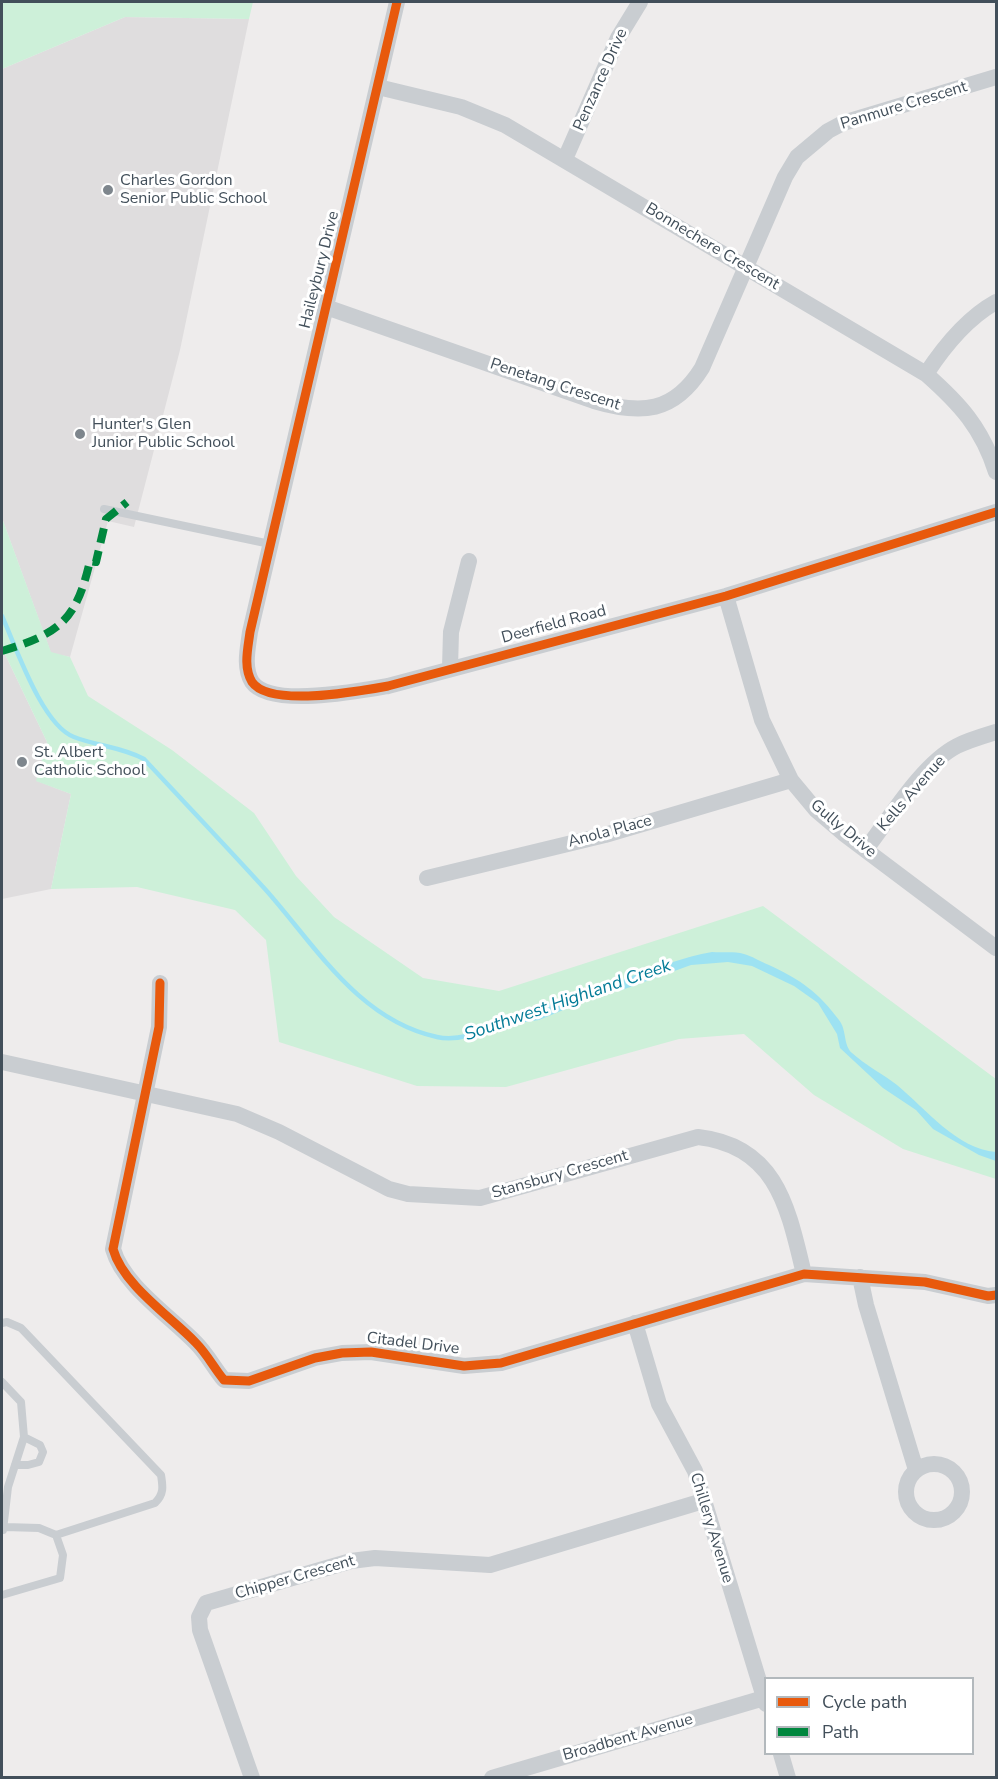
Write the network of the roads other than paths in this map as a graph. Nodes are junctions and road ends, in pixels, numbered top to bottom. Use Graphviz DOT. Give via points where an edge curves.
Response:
graph roads {
  1 [pos="397,2"];
  2 [pos="640,2"];
  3 [pos="996,77"];
  4 [pos="378,87"];
  5 [pos="565,159"];
  6 [pos="746,266"];
  7 [pos="996,302"];
  8 [pos="326,307"];
  9 [pos="926,374"];
  10 [pos="996,472"];
  11 [pos="104,509"];
  12 [pos="996,512"];
  13 [pos="270,544"];
  14 [pos="470,561"];
  15 [pos="726,596"];
  16 [pos="450,668"];
  17 [pos="996,732"];
  18 [pos="791,780"];
  19 [pos="866,849"];
  20 [pos="427,878"];
  21 [pos="996,948"];
  22 [pos="160,983"];
  23 [pos="2,1062"];
  24 [pos="144,1094"];
  25 [pos="804,1274"];
  26 [pos="860,1277"];
  27 [pos="996,1295"];
  28 [pos="2,1323"];
  29 [pos="635,1323"];
  30 [pos="2,1382"];
  31 [pos="24,1437"];
  32 [pos="15,1465"];
  33 [pos="916,1470"];
  34 [pos="703,1501"];
  35 [pos="3,1529"];
  36 [pos="56,1535"];
  37 [pos="2,1595"];
  38 [pos="764,1698"];
  39 [pos="764,1701"];
  40 [pos="781,1755"];
  41 [pos="252,1778"];
  42 [pos="492,1778"];
  43 [pos="788,1778"];
  1 -- 4 [label="street, Haileybury Drive"];
  2 -- 5 [label="street, Penzance Drive" via="618,38"];
  3 -- 6 [label="street, Panmure Crescent" via="843,123 810,143 785,177"];
  4 -- 5 [label="street, Bonnechere Crescent" via="461,107 505,125"];
  4 -- 8 [label="street, Haileybury Drive"];
  5 -- 6 [label="street, Bonnechere Crescent"];
  6 -- 8 [label="street, Penetang Crescent" via="693,383 673,400 638,410 594,401"];
  6 -- 9 [label="street, Bonnechere Crescent"];
  7 -- 9 [label="street" via="980,311 956,335"];
  8 -- 13 [label="street, Haileybury Drive"];
  9 -- 10 [label="street, Bonnechere Crescent" via="978,428"];
  11 -- 13 [label="lane"];
  12 -- 15 [label="street, Deerfield Road"];
  13 -- 16 [label="street, Deerfield Road" via="247,651 247,667 261,689 275,694 340,694 388,686"];
  14 -- 16 [label="street" via="452,632"];
  15 -- 16 [label="street, Deerfield Road"];
  15 -- 18 [label="street, Gully Drive" via="762,720"];
  17 -- 19 [label="street, Kells Avenue" via="957,746 943,756"];
  18 -- 19 [label="street, Gully Drive" via="816,810"];
  18 -- 20 [label="street, Anola Place" via="605,835"];
  19 -- 21 [label="street, Gully Drive"];
  22 -- 24 [label="street, Citadel Drive" via="159,1027"];
  23 -- 24 [label="street, Stansbury Crescent"];
  24 -- 25 [label="street, Stansbury Crescent" via="237,1114 390,1189 437,1196 480,1198 698,1137 714,1139 751,1154 769,1176 785,1209"];
  24 -- 29 [label="street, Citadel Drive" via="113,1238 115,1256 127,1275 197,1343 224,1380 249,1381 342,1353 371,1352 464,1366 501,1363"];
  25 -- 26 [label="street, Citadel Drive"];
  25 -- 29 [label="street, Citadel Drive"];
  26 -- 27 [label="street, Citadel Drive" via="925,1282"];
  26 -- 33 [label="street"];
  28 -- 36 [label="lane" via="21,1328 161,1475 161,1497 155,1503"];
  29 -- 34 [label="street, Chillery Avenue" via="658,1404 694,1471"];
  30 -- 31 [label="lane" via="21,1402"];
  31 -- 32 [label="lane"];
  31 -- 32 [label="lane" via="40,1445 43,1452 39,1462"];
  32 -- 35 [label="lane"];
  34 -- 38 [label="street, Chillery Avenue"];
  34 -- 41 [label="street, Chipper Crescent" via="490,1565 363,1559 206,1604 199,1617 200,1630"];
  35 -- 36 [label="lane" via="39,1528"];
  36 -- 37 [label="lane" via="63,1555 60,1578"];
  39 -- 42 [label="street, Broadbent Avenue"];
  40 -- 43 [label="street"];
}
